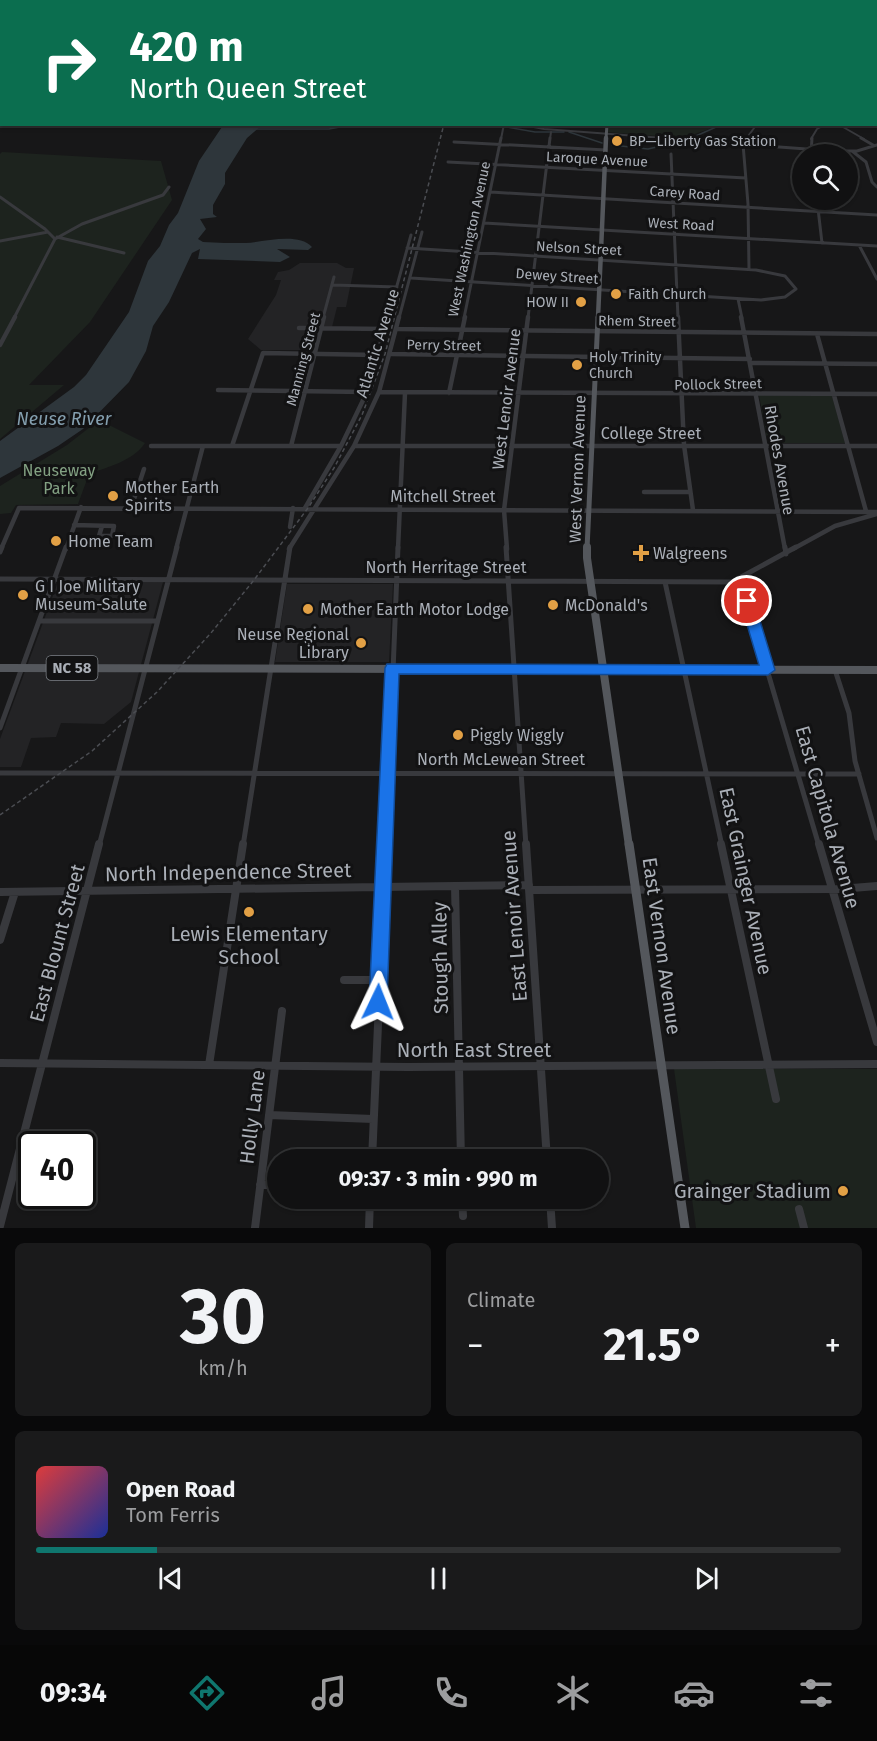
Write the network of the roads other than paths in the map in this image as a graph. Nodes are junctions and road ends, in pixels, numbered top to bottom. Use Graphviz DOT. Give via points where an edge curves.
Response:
graph roads {
  1 [pos="504,126"];
  2 [pos="524,126"];
  3 [pos="607,126"];
  4 [pos="756,126"];
  5 [pos="819,126"];
  6 [pos="839,126"];
  7 [pos="550,132"];
  8 [pos="607,134"];
  9 [pos="454,142"];
  10 [pos="743,144"];
  11 [pos="810,144"];
  12 [pos="501,145"];
  13 [pos="876,145"];
  14 [pos="549,147"];
  15 [pos="606,150"];
  16 [pos="792,150"];
  17 [pos="858,150"];
  18 [pos="671,154"];
  19 [pos="858,156"];
  20 [pos="448,162"];
  21 [pos="496,164"];
  22 [pos="547,167"];
  23 [pos="605,170"];
  24 [pos="672,174"];
  25 [pos="746,178"];
  26 [pos="169,187"];
  27 [pos="877,187"];
  28 [pos="491,192"];
  29 [pos="543,195"];
  30 [pos="0,197"];
  31 [pos="604,198"];
  32 [pos="674,202"];
  33 [pos="748,207"];
  34 [pos="819,211"];
  35 [pos="877,214"];
  36 [pos="484,223"];
  37 [pos="539,226"];
  38 [pos="602,230"];
  39 [pos="49,232"];
  40 [pos="422,232"];
  41 [pos="675,234"];
  42 [pos="411,235"];
  43 [pos="56,238"];
  44 [pos="749,239"];
  45 [pos="0,242"];
  46 [pos="822,243"];
  47 [pos="859,245"];
  48 [pos="877,246"];
  49 [pos="407,248"];
  50 [pos="418,249"];
  51 [pos="478,252"];
  52 [pos="124,253"];
  53 [pos="535,256"];
  54 [pos="601,260"];
  55 [pos="675,264"];
  56 [pos="749,269"];
  57 [pos="334,277"];
  58 [pos="411,278"];
  59 [pos="877,279"];
  60 [pos="472,282"];
  61 [pos="333,285"];
  62 [pos="532,285"];
  63 [pos="397,287"];
  64 [pos="600,290"];
  65 [pos="677,295"];
  66 [pos="738,298"];
  67 [pos="299,328"];
  68 [pos="322,329"];
  69 [pos="386,329"];
  70 [pos="398,329"];
  71 [pos="462,330"];
  72 [pos="526,330"];
  73 [pos="597,331"];
  74 [pos="679,332"];
  75 [pos="744,333"];
  76 [pos="817,334"];
  77 [pos="877,334"];
  78 [pos="0,345"];
  79 [pos="315,353"];
  80 [pos="391,354"];
  81 [pos="379,355"];
  82 [pos="456,355"];
  83 [pos="523,356"];
  84 [pos="596,357"];
  85 [pos="680,358"];
  86 [pos="750,361"];
  87 [pos="826,364"];
  88 [pos="877,364"];
  89 [pos="218,390"];
  90 [pos="250,391"];
  91 [pos="306,391"];
  92 [pos="367,392"];
  93 [pos="379,392"];
  94 [pos="405,393"];
  95 [pos="448,393"];
  96 [pos="518,394"];
  97 [pos="594,394"];
  98 [pos="756,394"];
  99 [pos="834,394"];
  100 [pos="877,394"];
  101 [pos="682,395"];
  102 [pos="513,445"];
  103 [pos="765,445"];
  104 [pos="152,446"];
  105 [pos="202,446"];
  106 [pos="232,446"];
  107 [pos="291,446"];
  108 [pos="341,446"];
  109 [pos="354,446"];
  110 [pos="402,446"];
  111 [pos="591,446"];
  112 [pos="684,446"];
  113 [pos="848,446"];
  114 [pos="877,446"];
  115 [pos="144,469"];
  116 [pos="644,492"];
  117 [pos="690,492"];
  118 [pos="81,507"];
  119 [pos="19,508"];
  120 [pos="131,508"];
  121 [pos="187,508"];
  122 [pos="293,508"];
  123 [pos="305,508"];
  124 [pos="315,508"];
  125 [pos="399,509"];
  126 [pos="504,510"];
  127 [pos="589,510"];
  128 [pos="693,510"];
  129 [pos="776,510"];
  130 [pos="866,511"];
  131 [pos="877,513"];
  132 [pos="74,525"];
  133 [pos="102,525"];
  134 [pos="290,527"];
  135 [pos="0,552"];
  136 [pos="786,555"];
  137 [pos="740,578"];
  138 [pos="0,579"];
  139 [pos="55,579"];
  140 [pos="167,580"];
  141 [pos="284,580"];
  142 [pos="396,581"];
  143 [pos="507,581"];
  144 [pos="591,582"];
  145 [pos="664,582"];
  146 [pos="39,621"];
  147 [pos="157,621"];
  148 [pos="0,668"];
  149 [pos="22,668"];
  150 [pos="145,668"];
  151 [pos="270,668"];
  152 [pos="392,668"];
  153 [pos="515,669"];
  154 [pos="604,669"];
  155 [pos="683,669"];
  156 [pos="768,670"];
  157 [pos="834,670"];
  158 [pos="877,670"];
  159 [pos="0,728"];
  160 [pos="0,772"];
  161 [pos="119,772"];
  162 [pos="254,772"];
  163 [pos="388,772"];
  164 [pos="521,773"];
  165 [pos="619,773"];
  166 [pos="706,773"];
  167 [pos="796,773"];
  168 [pos="859,774"];
  169 [pos="877,838"];
  170 [pos="455,886"];
  171 [pos="877,886"];
  172 [pos="383,887"];
  173 [pos="529,888"];
  174 [pos="235,889"];
  175 [pos="831,889"];
  176 [pos="636,890"];
  177 [pos="732,890"];
  178 [pos="88,891"];
  179 [pos="0,892"];
  180 [pos="15,892"];
  181 [pos="0,940"];
  182 [pos="344,980"];
  183 [pos="379,980"];
  184 [pos="282,1011"];
  185 [pos="877,1042"];
  186 [pos="0,1063"];
  187 [pos="42,1064"];
  188 [pos="768,1064"];
  189 [pos="877,1064"];
  190 [pos="209,1065"];
  191 [pos="275,1065"];
  192 [pos="662,1065"];
  193 [pos="376,1066"];
  194 [pos="459,1066"];
  195 [pos="540,1066"];
  196 [pos="776,1100"];
  197 [pos="269,1115"];
  198 [pos="373,1119"];
  199 [pos="372,1149"];
  200 [pos="461,1149"];
  201 [pos="546,1149"];
  202 [pos="260,1185"];
  203 [pos="267,1185"];
  204 [pos="370,1209"];
  205 [pos="463,1209"];
  206 [pos="551,1209"];
  207 [pos="799,1209"];
  208 [pos="463,1216"];
  209 [pos="0,1227"];
  210 [pos="255,1228"];
  211 [pos="369,1228"];
  212 [pos="552,1228"];
  213 [pos="685,1228"];
  214 [pos="804,1228"];
  1 -- 12 [label="street, West Washington Avenue"];
  2 -- 8 [label="street"];
  3 -- 8 [label="main road, West Vernon Avenue"];
  4 -- 10 [label="street"];
  5 -- 11 [label="street"];
  6 -- 13 [label="street"];
  7 -- 14 [label="street, West Lenoir Avenue"];
  8 -- 10 [label="street"];
  8 -- 15 [label="main road, West Vernon Avenue"];
  9 -- 12 [label="street"];
  10 -- 16 [label="street"];
  10 -- 25 [label="street"];
  12 -- 14 [label="street"];
  12 -- 21 [label="street, West Washington Avenue"];
  13 -- 17 [label="street"];
  14 -- 15 [label="street"];
  14 -- 22 [label="street, West Lenoir Avenue"];
  15 -- 23 [label="main road, West Vernon Avenue"];
  18 -- 24 [label="street"];
  19 -- 27 [label="street" via="866,162"];
  20 -- 21 [label="street, Laroque Avenue"];
  21 -- 22 [label="street, Laroque Avenue"];
  21 -- 28 [label="street, West Washington Avenue"];
  22 -- 23 [label="street, Laroque Avenue"];
  22 -- 29 [label="street, West Lenoir Avenue"];
  23 -- 24 [label="street, Laroque Avenue"];
  23 -- 31 [label="main road, West Vernon Avenue"];
  24 -- 25 [label="street, Laroque Avenue"];
  24 -- 32 [label="street"];
  25 -- 33 [label="street"];
  26 -- 43 [label="street" via="166,194 82,224"];
  28 -- 29 [label="street, Carey Road"];
  28 -- 36 [label="street, West Washington Avenue"];
  29 -- 31 [label="street, Carey Road"];
  29 -- 37 [label="street, West Lenoir Avenue"];
  30 -- 39 [label="street"];
  31 -- 32 [label="street, Carey Road"];
  31 -- 38 [label="main road, West Vernon Avenue"];
  32 -- 33 [label="street, Carey Road"];
  32 -- 41 [label="street"];
  33 -- 34 [label="street, Carey Road"];
  33 -- 44 [label="street"];
  34 -- 35 [label="street, Carey Road"];
  34 -- 46 [label="street"];
  36 -- 37 [label="street, West Road"];
  36 -- 51 [label="street, West Washington Avenue"];
  37 -- 38 [label="street, West Road"];
  37 -- 53 [label="street, West Lenoir Avenue"];
  38 -- 41 [label="street, West Road"];
  38 -- 54 [label="main road, West Vernon Avenue"];
  39 -- 43 [label="street"];
  39 -- 45 [label="street"];
  40 -- 50 [label="street, Atlantic Avenue"];
  41 -- 44 [label="street, West Road"];
  41 -- 55 [label="street"];
  42 -- 49 [label="street, Atlantic Avenue"];
  43 -- 52 [label="street"];
  43 -- 78 [label="street"];
  44 -- 46 [label="street, West Road"];
  44 -- 56 [label="street"];
  46 -- 47 [label="street, West Road"];
  47 -- 48 [label="street, West Road"];
  47 -- 59 [label="street"];
  49 -- 50 [label="street, Nelson Street"];
  49 -- 63 [label="street, Atlantic Avenue"];
  50 -- 51 [label="street, Nelson Street"];
  50 -- 58 [label="street, Atlantic Avenue"];
  51 -- 53 [label="street, Nelson Street"];
  51 -- 60 [label="street, West Washington Avenue"];
  53 -- 54 [label="street, Nelson Street"];
  53 -- 62 [label="street, West Lenoir Avenue"];
  54 -- 55 [label="street, Nelson Street"];
  54 -- 64 [label="main road, West Vernon Avenue"];
  55 -- 56 [label="street, Nelson Street"];
  55 -- 65 [label="street"];
  56 -- 66 [label="street, Nelson Street" via="781,274 796,289 780,298"];
  57 -- 61 [label="street, Manning Street"];
  58 -- 60 [label="street, Dewey Street"];
  58 -- 70 [label="street, Atlantic Avenue"];
  60 -- 62 [label="street, Dewey Street"];
  60 -- 71 [label="street, West Washington Avenue"];
  61 -- 63 [label="street"];
  61 -- 68 [label="street, Manning Street"];
  62 -- 64 [label="street, Dewey Street"];
  62 -- 72 [label="street, West Lenoir Avenue"];
  63 -- 69 [label="street, Atlantic Avenue"];
  64 -- 65 [label="street, Dewey Street"];
  64 -- 73 [label="main road, West Vernon Avenue"];
  65 -- 66 [label="street, Dewey Street"];
  65 -- 74 [label="street"];
  66 -- 75 [label="street, Rhodes Avenue"];
  67 -- 68 [label="street"];
  68 -- 69 [label="street"];
  68 -- 79 [label="street, Manning Street"];
  69 -- 81 [label="street, Atlantic Avenue"];
  70 -- 71 [label="street, Rhem Street"];
  70 -- 80 [label="street, Atlantic Avenue"];
  71 -- 72 [label="street, Rhem Street"];
  71 -- 82 [label="street, West Washington Avenue"];
  72 -- 73 [label="street, Rhem Street"];
  72 -- 83 [label="street, West Lenoir Avenue"];
  73 -- 74 [label="street, Rhem Street"];
  73 -- 84 [label="main road, West Vernon Avenue"];
  74 -- 75 [label="street, Rhem Street"];
  74 -- 85 [label="street"];
  75 -- 76 [label="street, Rhem Street"];
  75 -- 86 [label="street, Rhodes Avenue"];
  76 -- 77 [label="street, Rhem Street"];
  76 -- 87 [label="street"];
  79 -- 81 [label="street"];
  79 -- 90 [label="street" via="263,353"];
  79 -- 91 [label="street, Manning Street"];
  80 -- 82 [label="street, Perry Street"];
  80 -- 93 [label="street, Atlantic Avenue"];
  81 -- 92 [label="street, Atlantic Avenue"];
  82 -- 83 [label="street, Perry Street"];
  82 -- 95 [label="street, West Washington Avenue"];
  83 -- 84 [label="street, Perry Street"];
  83 -- 96 [label="street, West Lenoir Avenue"];
  84 -- 85 [label="street, Perry Street"];
  84 -- 97 [label="main road, West Vernon Avenue"];
  85 -- 86 [label="street, Perry Street"];
  85 -- 101 [label="street"];
  86 -- 87 [label="street, Perry Street"];
  86 -- 98 [label="street, Rhodes Avenue"];
  87 -- 88 [label="street, Perry Street"];
  87 -- 99 [label="street"];
  89 -- 90 [label="street"];
  90 -- 91 [label="street"];
  90 -- 106 [label="street"];
  91 -- 92 [label="street"];
  91 -- 107 [label="street, Manning Street"];
  92 -- 108 [label="street, Atlantic Avenue"];
  93 -- 94 [label="street, Pollock Street"];
  93 -- 109 [label="street, Atlantic Avenue"];
  94 -- 95 [label="street, Pollock Street"];
  94 -- 110 [label="street"];
  95 -- 96 [label="street, Pollock Street"];
  96 -- 97 [label="street, Pollock Street"];
  96 -- 102 [label="street, West Lenoir Avenue"];
  97 -- 101 [label="street, Pollock Street"];
  97 -- 111 [label="main road, West Vernon Avenue"];
  98 -- 99 [label="street, Pollock Street"];
  98 -- 101 [label="street, Pollock Street"];
  98 -- 103 [label="street, Rhodes Avenue"];
  99 -- 100 [label="street, Pollock Street"];
  99 -- 113 [label="street"];
  101 -- 112 [label="street"];
  102 -- 110 [label="street, College Street"];
  102 -- 111 [label="street, College Street"];
  102 -- 126 [label="street, West Lenoir Avenue"];
  103 -- 112 [label="street, College Street"];
  103 -- 113 [label="street, College Street"];
  103 -- 129 [label="street, Rhodes Avenue"];
  104 -- 105 [label="street"];
  105 -- 106 [label="street"];
  105 -- 121 [label="street, East Blount Street"];
  106 -- 107 [label="street"];
  107 -- 108 [label="street"];
  108 -- 123 [label="street, Atlantic Avenue"];
  109 -- 110 [label="street, College Street"];
  109 -- 124 [label="street, Atlantic Avenue"];
  110 -- 125 [label="street"];
  111 -- 112 [label="street, College Street"];
  111 -- 127 [label="main road, West Vernon Avenue"];
  112 -- 117 [label="street"];
  113 -- 114 [label="street, College Street"];
  113 -- 130 [label="street"];
  115 -- 120 [label="street"];
  116 -- 117 [label="street"];
  117 -- 128 [label="street"];
  118 -- 119 [label="street, Mitchell Street"];
  118 -- 120 [label="street, Mitchell Street"];
  118 -- 132 [label="street"];
  119 -- 135 [label="street"];
  120 -- 121 [label="street, Mitchell Street"];
  121 -- 122 [label="street, Mitchell Street"];
  121 -- 140 [label="street, East Blount Street"];
  122 -- 123 [label="street, Mitchell Street"];
  122 -- 134 [label="street"];
  123 -- 124 [label="street, Mitchell Street"];
  124 -- 125 [label="street, Mitchell Street"];
  124 -- 141 [label="street, Atlantic Avenue" via="289,549"];
  125 -- 126 [label="street, Mitchell Street"];
  125 -- 142 [label="street"];
  126 -- 127 [label="street, Mitchell Street"];
  126 -- 143 [label="street, West Lenoir Avenue"];
  127 -- 128 [label="street, Mitchell Street"];
  127 -- 144 [label="main road, West Vernon Avenue" via="587,550"];
  128 -- 129 [label="street, Mitchell Street"];
  129 -- 130 [label="street, Mitchell Street"];
  129 -- 136 [label="street, Rhodes Avenue"];
  130 -- 131 [label="street, Mitchell Street"];
  131 -- 136 [label="street, North Herritage Street" via="835,526"];
  132 -- 133 [label="street"];
  132 -- 139 [label="street"];
  136 -- 137 [label="street, North Herritage Street"];
  137 -- 145 [label="street, North Herritage Street" via="732,582"];
  137 -- 156 [label="street, East Capitola Avenue"];
  138 -- 139 [label="street, North Herritage Street"];
  139 -- 140 [label="street, North Herritage Street"];
  139 -- 146 [label="street"];
  140 -- 141 [label="street, North Herritage Street"];
  140 -- 147 [label="street, East Blount Street"];
  141 -- 142 [label="street, North Herritage Street"];
  141 -- 151 [label="street"];
  142 -- 143 [label="street, North Herritage Street"];
  142 -- 152 [label="street"];
  143 -- 144 [label="street, North Herritage Street"];
  143 -- 153 [label="street, West Lenoir Avenue"];
  144 -- 145 [label="street, North Herritage Street"];
  144 -- 154 [label="main road, West Vernon Avenue"];
  145 -- 155 [label="street, East Grainger Avenue"];
  146 -- 147 [label="street"];
  146 -- 149 [label="street"];
  147 -- 150 [label="street, East Blount Street"];
  148 -- 149 [label="main road, NC 58"];
  149 -- 150 [label="main road, NC 58"];
  149 -- 159 [label="street"];
  150 -- 151 [label="main road, NC 58"];
  150 -- 161 [label="street, East Blount Street"];
  151 -- 152 [label="main road, NC 58"];
  151 -- 162 [label="street"];
  152 -- 153 [label="main road, NC 58"];
  152 -- 163 [label="street"];
  153 -- 154 [label="main road, NC 58"];
  153 -- 164 [label="street, East Lenoir Avenue"];
  154 -- 155 [label="main road, NC 58"];
  154 -- 165 [label="main road, East Vernon Avenue"];
  155 -- 156 [label="main road, NC 58"];
  155 -- 166 [label="street, East Grainger Avenue"];
  156 -- 157 [label="main road, NC 58"];
  156 -- 167 [label="street, East Capitola Avenue"];
  157 -- 158 [label="main road, NC 58"];
  157 -- 168 [label="street" via="849,713"];
  160 -- 161 [label="street, North McLewean Street"];
  161 -- 162 [label="street, North McLewean Street"];
  161 -- 178 [label="street, East Blount Street"];
  162 -- 163 [label="street, North McLewean Street"];
  162 -- 174 [label="street"];
  163 -- 164 [label="street, North McLewean Street"];
  163 -- 172 [label="street"];
  164 -- 165 [label="street, North McLewean Street"];
  164 -- 173 [label="street, East Lenoir Avenue"];
  165 -- 166 [label="street, North McLewean Street"];
  165 -- 176 [label="main road, East Vernon Avenue"];
  166 -- 167 [label="street, North McLewean Street"];
  166 -- 177 [label="street, East Grainger Avenue"];
  167 -- 168 [label="street, North McLewean Street"];
  167 -- 175 [label="street, East Capitola Avenue"];
  168 -- 169 [label="street"];
  170 -- 172 [label="street, North Independence Street"];
  170 -- 173 [label="street, North Independence Street"];
  170 -- 194 [label="street, Stough Alley"];
  171 -- 175 [label="street, North Independence Street"];
  172 -- 174 [label="street, North Independence Street"];
  172 -- 183 [label="street"];
  173 -- 176 [label="street, North Independence Street"];
  173 -- 195 [label="street, East Lenoir Avenue"];
  174 -- 178 [label="street, North Independence Street"];
  174 -- 190 [label="street"];
  175 -- 177 [label="street, North Independence Street"];
  175 -- 185 [label="street, East Capitola Avenue"];
  176 -- 177 [label="street, North Independence Street"];
  176 -- 192 [label="main road, East Vernon Avenue"];
  177 -- 188 [label="street, East Grainger Avenue"];
  178 -- 180 [label="street, North Independence Street"];
  178 -- 187 [label="street, East Blount Street"];
  179 -- 180 [label="street, North Independence Street"];
  180 -- 181 [label="street"];
  182 -- 183 [label="street"];
  183 -- 193 [label="street"];
  184 -- 191 [label="street, Holly Lane"];
  186 -- 187 [label="street, North East Street"];
  187 -- 190 [label="street, North East Street"];
  187 -- 209 [label="street, East Blount Street"];
  188 -- 189 [label="street, North East Street"];
  188 -- 192 [label="street, North East Street"];
  188 -- 196 [label="street, East Grainger Avenue"];
  190 -- 191 [label="street, North East Street"];
  191 -- 193 [label="street, North East Street"];
  191 -- 197 [label="street, Holly Lane"];
  192 -- 195 [label="street, North East Street"];
  192 -- 213 [label="main road, East Vernon Avenue"];
  193 -- 194 [label="street, North East Street"];
  193 -- 198 [label="street"];
  194 -- 195 [label="street, North East Street"];
  194 -- 200 [label="street, Stough Alley"];
  195 -- 201 [label="street, East Lenoir Avenue"];
  197 -- 198 [label="street"];
  197 -- 202 [label="street, Holly Lane"];
  198 -- 199 [label="street"];
  202 -- 203 [label="street"];
  202 -- 210 [label="street, Holly Lane"];
  204 -- 211 [label="street"];
  205 -- 208 [label="street"];
  206 -- 212 [label="street"];
  207 -- 214 [label="street"];
}
